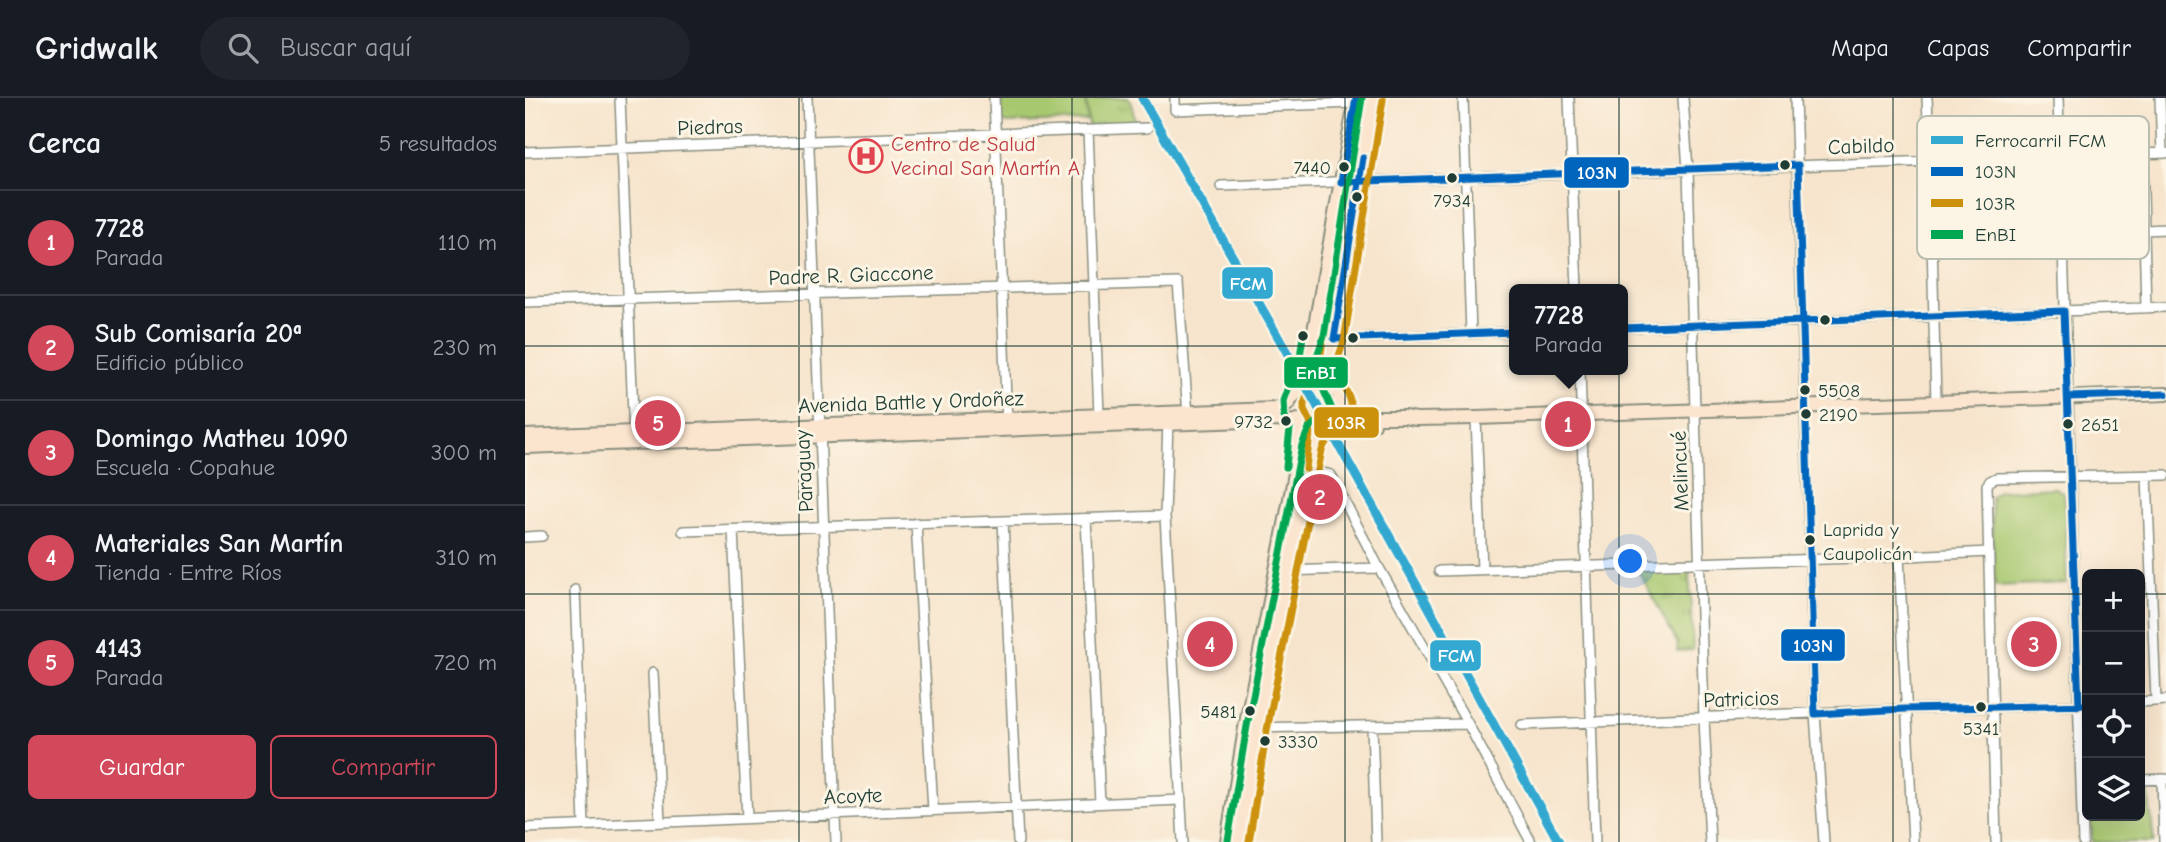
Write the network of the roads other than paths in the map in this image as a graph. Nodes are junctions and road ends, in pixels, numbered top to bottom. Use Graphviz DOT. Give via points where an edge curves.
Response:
graph roads {
  1 [pos="621,98"];
  2 [pos="807,98"];
  3 [pos="993,98"];
  4 [pos="1175,98"];
  5 [pos="1373,98"];
  6 [pos="1463,98"];
  7 [pos="1569,98"];
  8 [pos="1683,98"];
  9 [pos="1795,98"];
  10 [pos="1927,98"];
  11 [pos="2058,98"];
  12 [pos="2159,98"];
  13 [pos="1355,101"];
  14 [pos="1928,116"];
  15 [pos="2059,116"];
  16 [pos="1147,128"];
  17 [pos="1088,130"];
  18 [pos="995,134"];
  19 [pos="808,141"];
  20 [pos="622,148"];
  21 [pos="525,152"];
  22 [pos="2164,153"];
  23 [pos="1917,161"];
  24 [pos="1798,166"];
  25 [pos="1688,170"];
  26 [pos="1573,173"];
  27 [pos="1466,178"];
  28 [pos="1341,182"];
  29 [pos="1358,183"];
  30 [pos="1221,186"];
  31 [pos="1932,259"];
  32 [pos="2063,259"];
  33 [pos="2145,259"];
  34 [pos="1577,284"];
  35 [pos="1094,286"];
  36 [pos="1001,288"];
  37 [pos="814,294"];
  38 [pos="628,299"];
  39 [pos="525,302"];
  40 [pos="2166,307"];
  41 [pos="2146,308"];
  42 [pos="2064,311"];
  43 [pos="1933,317"];
  44 [pos="1803,321"];
  45 [pos="1692,325"];
  46 [pos="1628,328"];
  47 [pos="1509,332"];
  48 [pos="1471,334"];
  49 [pos="1333,339"];
  50 [pos="1580,375"];
  51 [pos="1307,383"];
  52 [pos="1337,393"];
  53 [pos="2166,394"];
  54 [pos="1294,396"];
  55 [pos="2068,397"];
  56 [pos="1936,402"];
  57 [pos="1805,407"];
  58 [pos="1696,410"];
  59 [pos="1581,414"];
  60 [pos="1099,415"];
  61 [pos="1188,417"];
  62 [pos="1168,418"];
  63 [pos="1476,418"];
  64 [pos="1416,419"];
  65 [pos="1007,423"];
  66 [pos="1300,423"];
  67 [pos="1327,427"];
  68 [pos="819,430"];
  69 [pos="525,436"];
  70 [pos="634,438"];
  71 [pos="525,447"];
  72 [pos="1308,469"];
  73 [pos="2166,475"];
  74 [pos="2147,476"];
  75 [pos="2071,477"];
  76 [pos="1165,516"];
  77 [pos="1086,519"];
  78 [pos="1003,521"];
  79 [pos="916,523"];
  80 [pos="824,526"];
  81 [pos="733,530"];
  82 [pos="683,531"];
  83 [pos="542,536"];
  84 [pos="525,537"];
  85 [pos="1989,552"];
  86 [pos="1899,556"];
  87 [pos="1810,559"];
  88 [pos="1700,562"];
  89 [pos="1585,566"];
  90 [pos="1379,568"];
  91 [pos="1482,569"];
  92 [pos="1282,571"];
  93 [pos="1440,571"];
  94 [pos="575,590"];
  95 [pos="653,673"];
  96 [pos="2082,695"];
  97 [pos="2161,701"];
  98 [pos="2082,705"];
  99 [pos="1993,707"];
  100 [pos="1905,709"];
  101 [pos="1815,714"];
  102 [pos="1704,718"];
  103 [pos="1591,723"];
  104 [pos="1468,724"];
  105 [pos="1522,725"];
  106 [pos="1372,726"];
  107 [pos="1251,728"];
  108 [pos="2164,779"];
  109 [pos="2145,780"];
  110 [pos="1181,800"];
  111 [pos="1100,803"];
  112 [pos="1017,807"];
  113 [pos="933,810"];
  114 [pos="835,814"];
  115 [pos="747,818"];
  116 [pos="2083,821"];
  117 [pos="660,822"];
  118 [pos="585,825"];
  119 [pos="525,828"];
  120 [pos="836,842"];
  121 [pos="1018,842"];
  122 [pos="1183,842"];
  123 [pos="1227,842"];
  124 [pos="1238,842"];
  125 [pos="1376,842"];
  126 [pos="1531,842"];
  127 [pos="1595,842"];
  128 [pos="1710,842"];
  129 [pos="1823,842"];
  130 [pos="1913,842"];
  131 [pos="1996,842"];
  132 [pos="2083,842"];
  133 [pos="2164,842"];
  1 -- 20 [label="street"];
  2 -- 19 [label="street, Paraguay"];
  3 -- 18 [label="street"];
  4 -- 13 [label="street" via="1175,110"];
  5 -- 29 [label="main road"];
  6 -- 27 [label="street"];
  7 -- 26 [label="street"];
  8 -- 25 [label="street, Melincué"];
  9 -- 24 [label="street"];
  10 -- 14 [label="street"];
  11 -- 15 [label="street"];
  12 -- 22 [label="street"];
  13 -- 28 [label="main road"];
  16 -- 17 [label="street, Piedras"];
  17 -- 18 [label="street, Piedras"];
  17 -- 35 [label="street"];
  18 -- 19 [label="street, Piedras"];
  18 -- 36 [label="street"];
  19 -- 20 [label="street, Piedras"];
  19 -- 37 [label="street, Paraguay"];
  20 -- 21 [label="street, Piedras"];
  20 -- 38 [label="street"];
  23 -- 24 [label="street, Cabildo"];
  24 -- 25 [label="street, Cabildo"];
  24 -- 44 [label="street"];
  25 -- 26 [label="street, Cabildo"];
  25 -- 45 [label="street, Melincué"];
  26 -- 27 [label="street, Cabildo"];
  26 -- 34 [label="street"];
  27 -- 29 [label="street, Cabildo"];
  27 -- 48 [label="street"];
  28 -- 29 [label="street, Cabildo"];
  28 -- 30 [label="street, Cabildo"];
  28 -- 51 [label="main road"];
  29 -- 49 [label="main road"];
  31 -- 43 [label="street"];
  32 -- 42 [label="street"];
  33 -- 41 [label="street"];
  35 -- 36 [label="street, Padre R. Giaccone"];
  35 -- 60 [label="street"];
  35 -- 61 [label="street, Padre R. Giaccone" via="1178,283"];
  36 -- 37 [label="street, Padre R. Giaccone"];
  36 -- 65 [label="street"];
  37 -- 38 [label="street, Padre R. Giaccone"];
  37 -- 68 [label="street, Paraguay"];
  38 -- 39 [label="street, Padre R. Giaccone"];
  38 -- 70 [label="street"];
  40 -- 41 [label="street"];
  41 -- 42 [label="street"];
  42 -- 43 [label="street"];
  42 -- 55 [label="street"];
  43 -- 44 [label="street"];
  43 -- 56 [label="street"];
  44 -- 45 [label="street"];
  44 -- 57 [label="street"];
  45 -- 46 [label="street"];
  45 -- 58 [label="street, Melincué"];
  47 -- 48 [label="street"];
  48 -- 49 [label="street"];
  49 -- 52 [label="main road" via="1326,363 1327,376"];
  50 -- 59 [label="street"];
  51 -- 52 [label="main road" via="1318,381"];
  51 -- 54 [label="main road"];
  52 -- 64 [label="main road" via="1350,411 1363,417"];
  52 -- 67 [label="main road" via="1340,413"];
  53 -- 55 [label="main road"];
  54 -- 61 [label="main road, Avenida Battle y Ordoñez" via="1275,409"];
  54 -- 66 [label="main road" via="1293,414"];
  55 -- 56 [label="main road"];
  55 -- 75 [label="street"];
  56 -- 57 [label="main road"];
  57 -- 58 [label="main road"];
  57 -- 87 [label="street"];
  58 -- 59 [label="main road"];
  58 -- 88 [label="street, Melincué"];
  59 -- 63 [label="main road"];
  59 -- 89 [label="street"];
  60 -- 62 [label="main road, Avenida Battle y Ordoñez"];
  60 -- 65 [label="main road, Avenida Battle y Ordoñez"];
  61 -- 62 [label="main road, Avenida Battle y Ordoñez"];
  61 -- 66 [label="main road, Avenida Battle y Ordoñez"];
  62 -- 65 [label="main road, Avenida Battle y Ordoñez"];
  62 -- 76 [label="street"];
  63 -- 64 [label="main road"];
  63 -- 91 [label="street"];
  64 -- 67 [label="main road"];
  65 -- 68 [label="main road, Avenida Battle y Ordoñez"];
  66 -- 67 [label="main road" via="1311,430"];
  66 -- 92 [label="main road"];
  67 -- 72 [label="main road" via="1315,438"];
  68 -- 70 [label="main road, Avenida Battle y Ordoñez"];
  68 -- 80 [label="street, Paraguay"];
  69 -- 70 [label="main road, Avenida Battle y Ordoñez"];
  70 -- 71 [label="main road, Avenida Battle y Ordoñez"];
  72 -- 90 [label="street" via="1331,475"];
  72 -- 92 [label="main road"];
  73 -- 74 [label="street"];
  74 -- 75 [label="street"];
  74 -- 97 [label="street"];
  75 -- 85 [label="street" via="1990,481 1986,492"];
  75 -- 96 [label="street"];
  76 -- 77 [label="street"];
  76 -- 110 [label="street"];
  77 -- 78 [label="street"];
  77 -- 111 [label="street"];
  78 -- 79 [label="street"];
  78 -- 112 [label="street"];
  79 -- 80 [label="street"];
  79 -- 113 [label="street"];
  80 -- 81 [label="street"];
  80 -- 114 [label="street, Paraguay"];
  81 -- 82 [label="street"];
  81 -- 115 [label="street"];
  83 -- 84 [label="street"];
  85 -- 86 [label="street"];
  85 -- 99 [label="street"];
  86 -- 87 [label="street"];
  86 -- 100 [label="street"];
  87 -- 88 [label="street"];
  87 -- 101 [label="street"];
  88 -- 89 [label="street"];
  88 -- 102 [label="street, Melincué"];
  89 -- 91 [label="street"];
  89 -- 103 [label="street"];
  90 -- 92 [label="street"];
  90 -- 104 [label="street"];
  91 -- 93 [label="street"];
  92 -- 107 [label="main road"];
  94 -- 118 [label="street"];
  95 -- 117 [label="street"];
  98 -- 99 [label="street, Patricios"];
  99 -- 100 [label="street, Patricios"];
  99 -- 131 [label="street"];
  100 -- 101 [label="street, Patricios"];
  100 -- 130 [label="street"];
  101 -- 102 [label="street, Patricios"];
  101 -- 129 [label="street"];
  102 -- 103 [label="street, Patricios"];
  102 -- 128 [label="street, Melincué"];
  103 -- 105 [label="street, Patricios"];
  103 -- 127 [label="street"];
  104 -- 106 [label="street"];
  104 -- 126 [label="street"];
  106 -- 107 [label="street"];
  106 -- 125 [label="street"];
  107 -- 123 [label="main road"];
  107 -- 124 [label="main road"];
  108 -- 109 [label="street"];
  108 -- 133 [label="street"];
  110 -- 111 [label="street, Acoyte"];
  110 -- 122 [label="street"];
  111 -- 112 [label="street, Acoyte"];
  112 -- 113 [label="street, Acoyte"];
  112 -- 121 [label="street"];
  113 -- 114 [label="street, Acoyte"];
  114 -- 115 [label="street, Acoyte"];
  114 -- 120 [label="street, Paraguay"];
  115 -- 117 [label="street, Acoyte"];
  116 -- 132 [label="street"];
  117 -- 118 [label="street, Acoyte"];
  118 -- 119 [label="street, Acoyte"];
}
